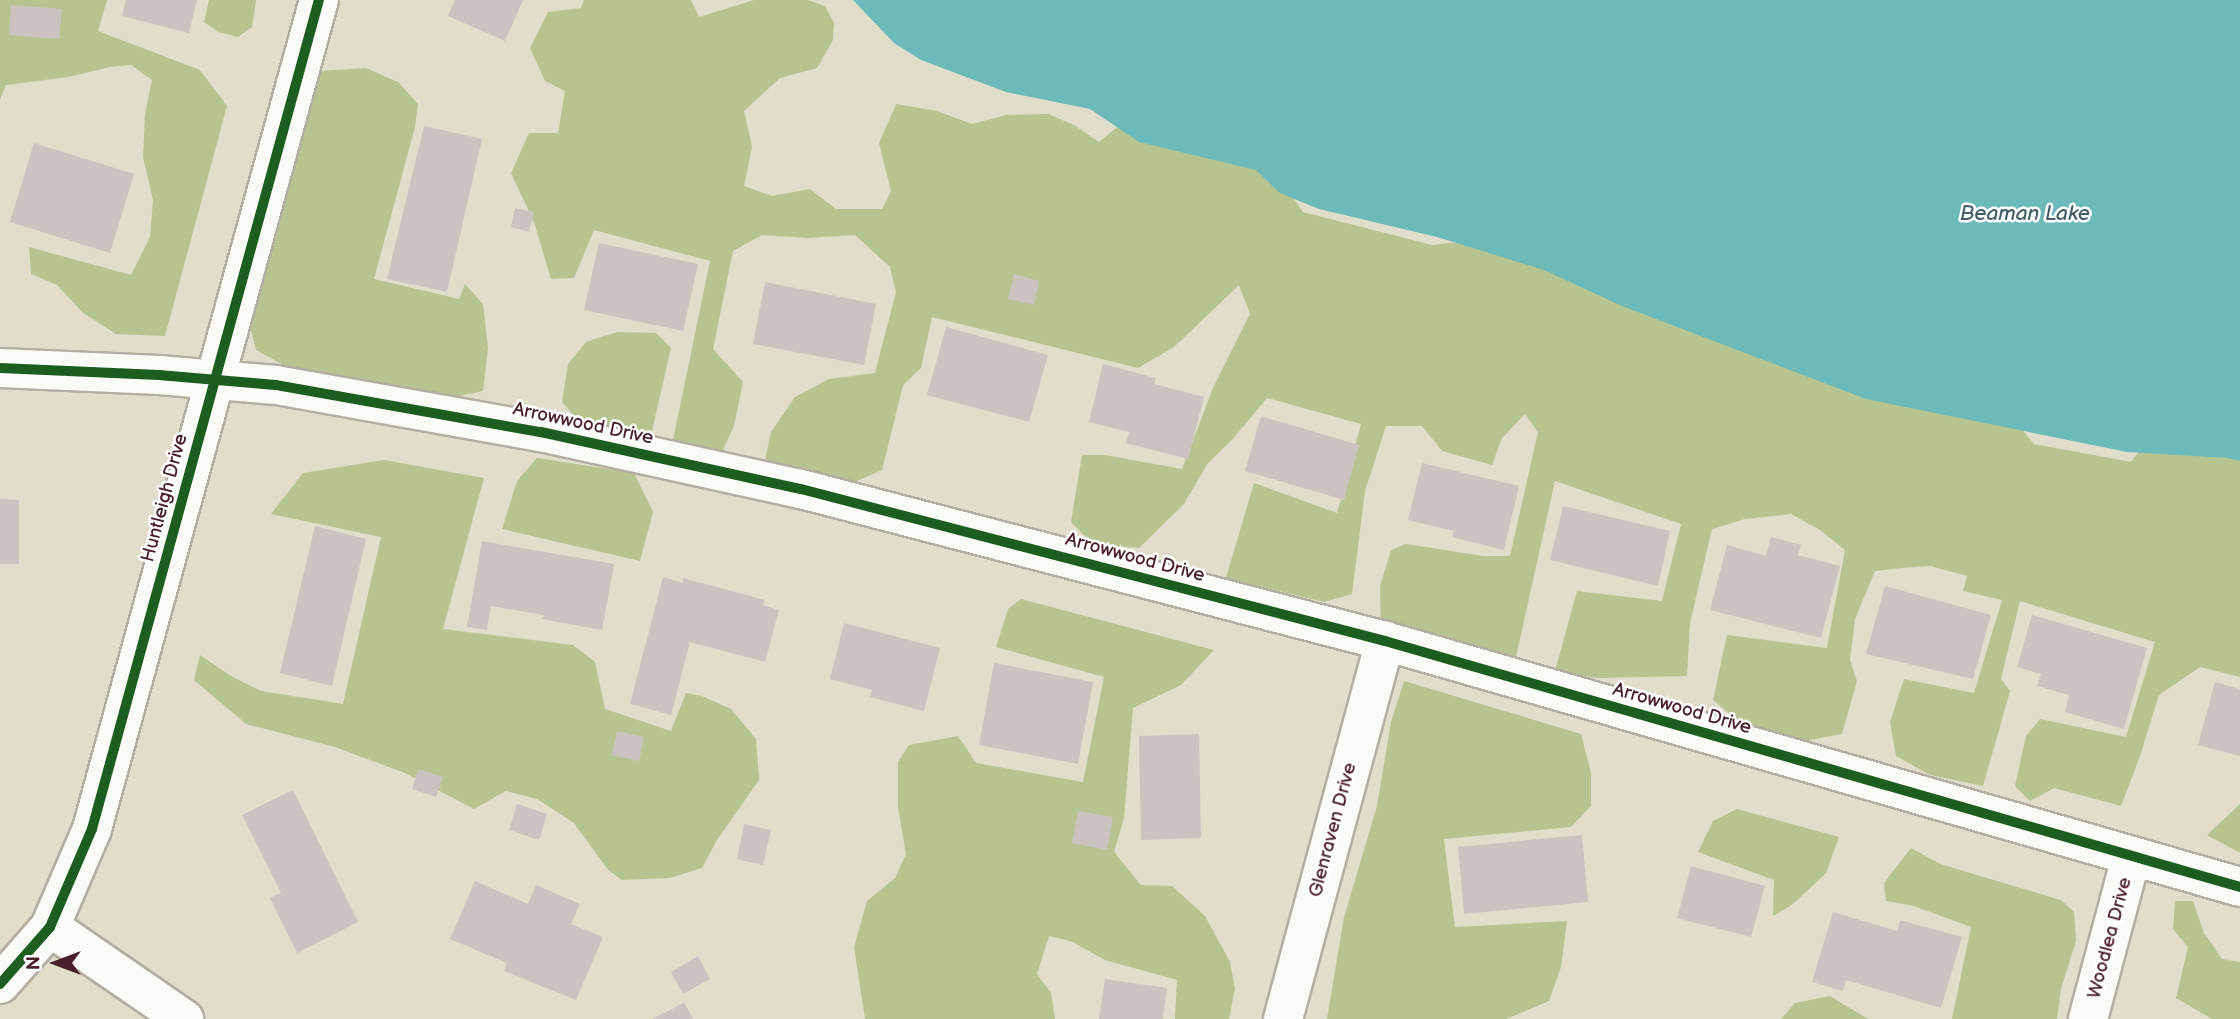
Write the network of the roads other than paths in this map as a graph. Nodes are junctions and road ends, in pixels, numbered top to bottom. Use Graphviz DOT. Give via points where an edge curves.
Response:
graph roads {
  1 [pos="319,0"];
  2 [pos="0,368"];
  3 [pos="217,379"];
  4 [pos="1385,642"];
  5 [pos="2132,857"];
  6 [pos="2240,887"];
  7 [pos="50,927"];
  8 [pos="0,984"];
  9 [pos="184,1019"];
  10 [pos="1283,1019"];
  11 [pos="2088,1019"];
  1 -- 3 [label="street, Huntleigh Drive"];
  2 -- 3 [label="street, Arrowwood Drive"];
  3 -- 4 [label="street, Arrowwood Drive" via="529,429 801,489"];
  3 -- 7 [label="street, Huntleigh Drive" via="92,829"];
  4 -- 5 [label="street, Arrowwood Drive"];
  4 -- 10 [label="street, Glenraven Drive"];
  5 -- 6 [label="street, Arrowwood Drive"];
  5 -- 11 [label="street, Woodlea Drive"];
  7 -- 8 [label="street, Huntleigh Drive"];
  7 -- 9 [label="street"];
}
